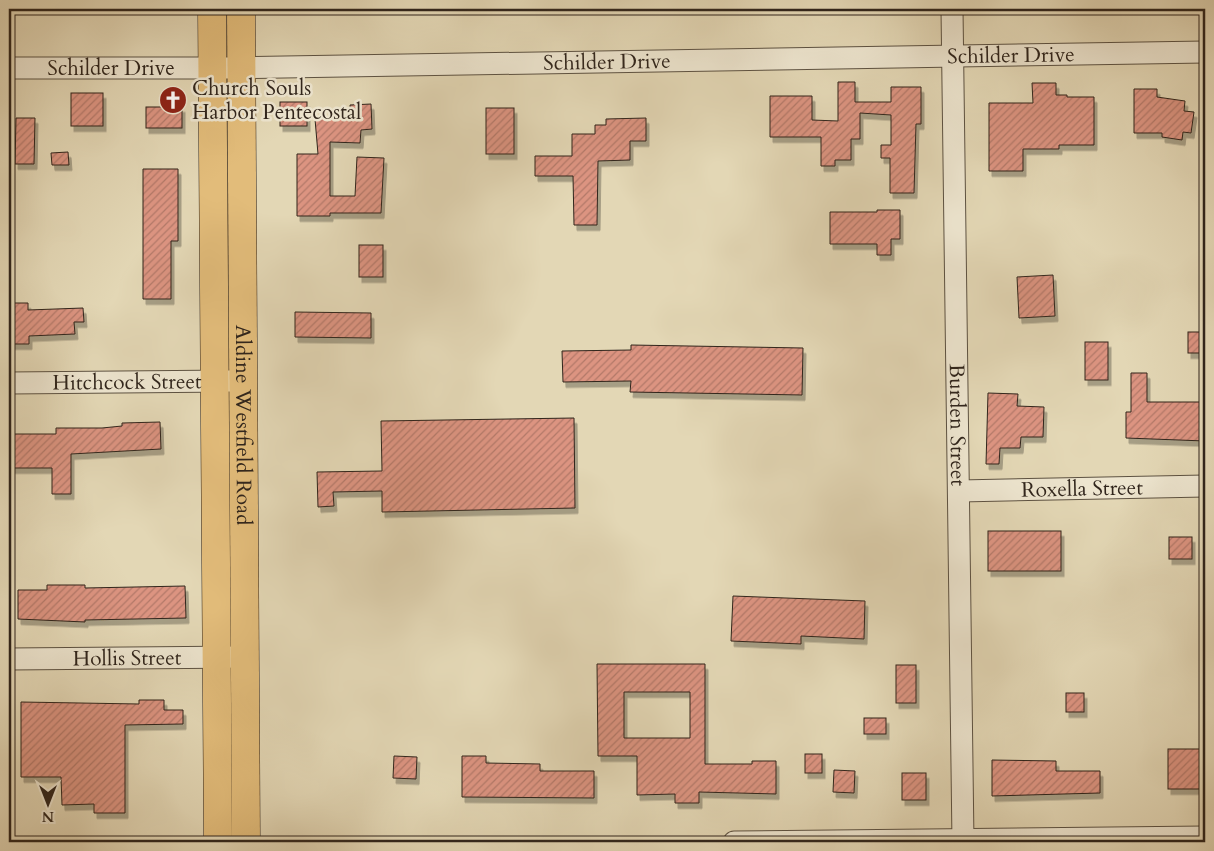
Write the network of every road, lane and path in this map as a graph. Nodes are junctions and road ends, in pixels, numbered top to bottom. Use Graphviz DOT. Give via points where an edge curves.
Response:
graph roads {
  1 [pos="212,9"];
  2 [pos="241,9"];
  3 [pos="952,9"];
  4 [pos="1205,52"];
  5 [pos="953,56"];
  6 [pos="241,66"];
  7 [pos="213,67"];
  8 [pos="9,68"];
  9 [pos="243,380"];
  10 [pos="215,381"];
  11 [pos="9,383"];
  12 [pos="1205,486"];
  13 [pos="960,491"];
  14 [pos="216,532"];
  15 [pos="244,532"];
  16 [pos="217,657"];
  17 [pos="246,657"];
  18 [pos="9,659"];
  19 [pos="1205,837"];
  20 [pos="963,841"];
  21 [pos="218,842"];
  22 [pos="246,842"];
  23 [pos="734,842"];
  1 -- 7 [label="main road, Aldine Westfield Road"];
  2 -- 6 [label="main road, Aldine Westfield Road"];
  3 -- 5 [label="street, Burden Street"];
  4 -- 5 [label="street, Schilder Drive"];
  5 -- 6 [label="street, Schilder Drive"];
  5 -- 13 [label="street, Burden Street"];
  6 -- 7 [label="street, Schilder Drive"];
  6 -- 9 [label="main road, Aldine Westfield Road"];
  7 -- 8 [label="street, Schilder Drive"];
  7 -- 10 [label="main road, Aldine Westfield Road"];
  9 -- 10 [label="street, Hitchcock Street"];
  9 -- 15 [label="main road, Aldine Westfield Road"];
  10 -- 11 [label="street, Hitchcock Street"];
  10 -- 14 [label="main road, Aldine Westfield Road"];
  12 -- 13 [label="street, Roxella Street"];
  13 -- 20 [label="street, Burden Street"];
  14 -- 15 [label="main road"];
  14 -- 16 [label="main road, Aldine Westfield Road"];
  15 -- 17 [label="main road, Aldine Westfield Road"];
  16 -- 17 [label="street, Hollis Street"];
  16 -- 18 [label="street, Hollis Street"];
  16 -- 21 [label="main road, Aldine Westfield Road"];
  17 -- 22 [label="main road, Aldine Westfield Road"];
  19 -- 20 [label="street"];
  20 -- 23 [label="street"];
}
